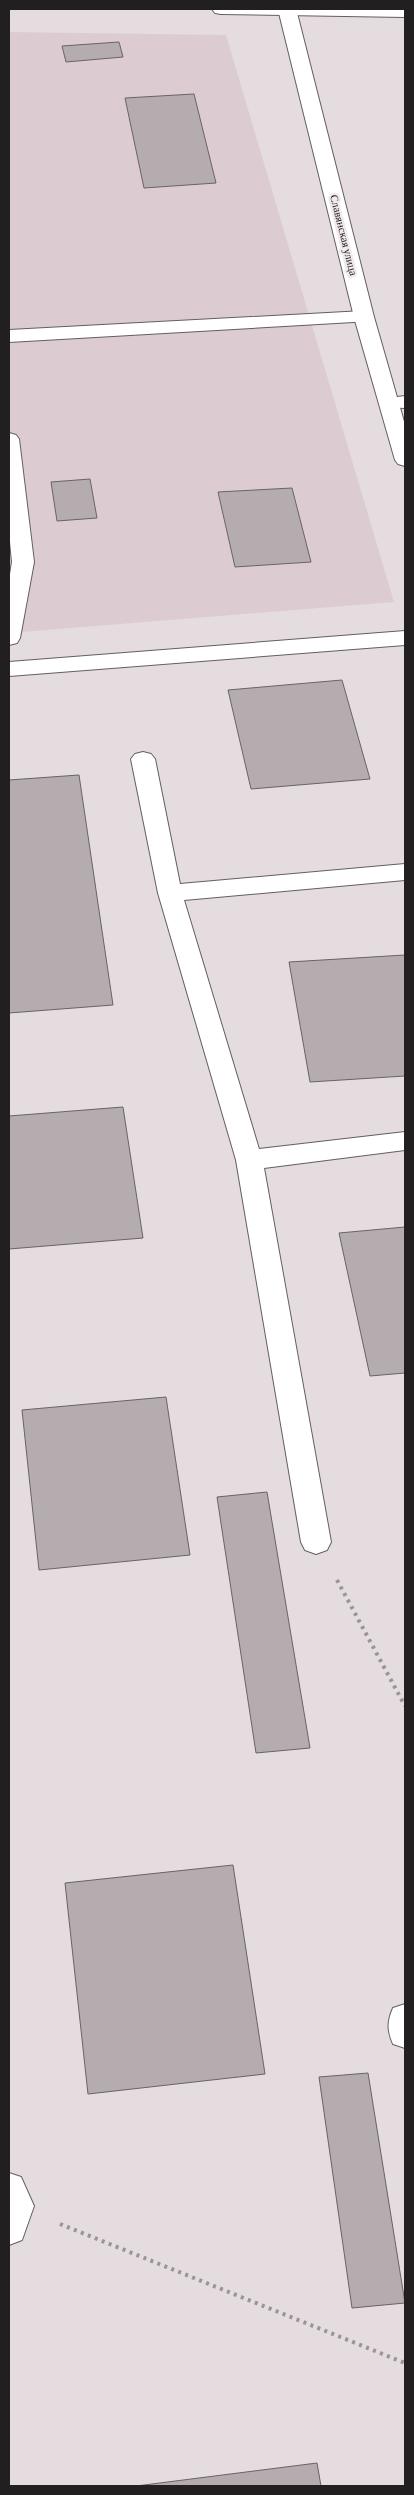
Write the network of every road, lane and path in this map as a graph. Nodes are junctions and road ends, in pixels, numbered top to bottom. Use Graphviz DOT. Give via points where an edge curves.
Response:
graph roads {
  1 [pos="221,9"];
  2 [pos="287,9"];
  3 [pos="405,12"];
  4 [pos="364,317"];
  5 [pos="9,336"];
  6 [pos="397,402"];
  7 [pos="9,439"];
  8 [pos="405,460"];
  9 [pos="16,563"];
  10 [pos="9,638"];
  11 [pos="405,638"];
  12 [pos="9,669"];
  13 [pos="143,759"];
  14 [pos="405,872"];
  15 [pos="170,893"];
  16 [pos="405,1141"];
  17 [pos="249,1160"];
  18 [pos="316,1542"];
  19 [pos="405,1706"];
  20 [pos="405,2019"];
  21 [pos="405,2033"];
  22 [pos="11,2208"];
  23 [pos="405,2363"];
  1 -- 2 [label="street"];
  2 -- 3 [label="street"];
  2 -- 4 [label="street, Славянская улица"];
  4 -- 5 [label="street"];
  4 -- 6 [label="street, Славянская улица"];
  6 -- 8 [label="street, Славянская улица"];
  7 -- 9 [label="street"];
  9 -- 10 [label="street"];
  11 -- 12 [label="street"];
  13 -- 15 [label="street"];
  14 -- 15 [label="street"];
  15 -- 17 [label="street"];
  16 -- 17 [label="street"];
  17 -- 18 [label="street"];
  18 -- 19 [label="path"];
  20 -- 21 [label="street"];
  22 -- 23 [label="path"];
}
